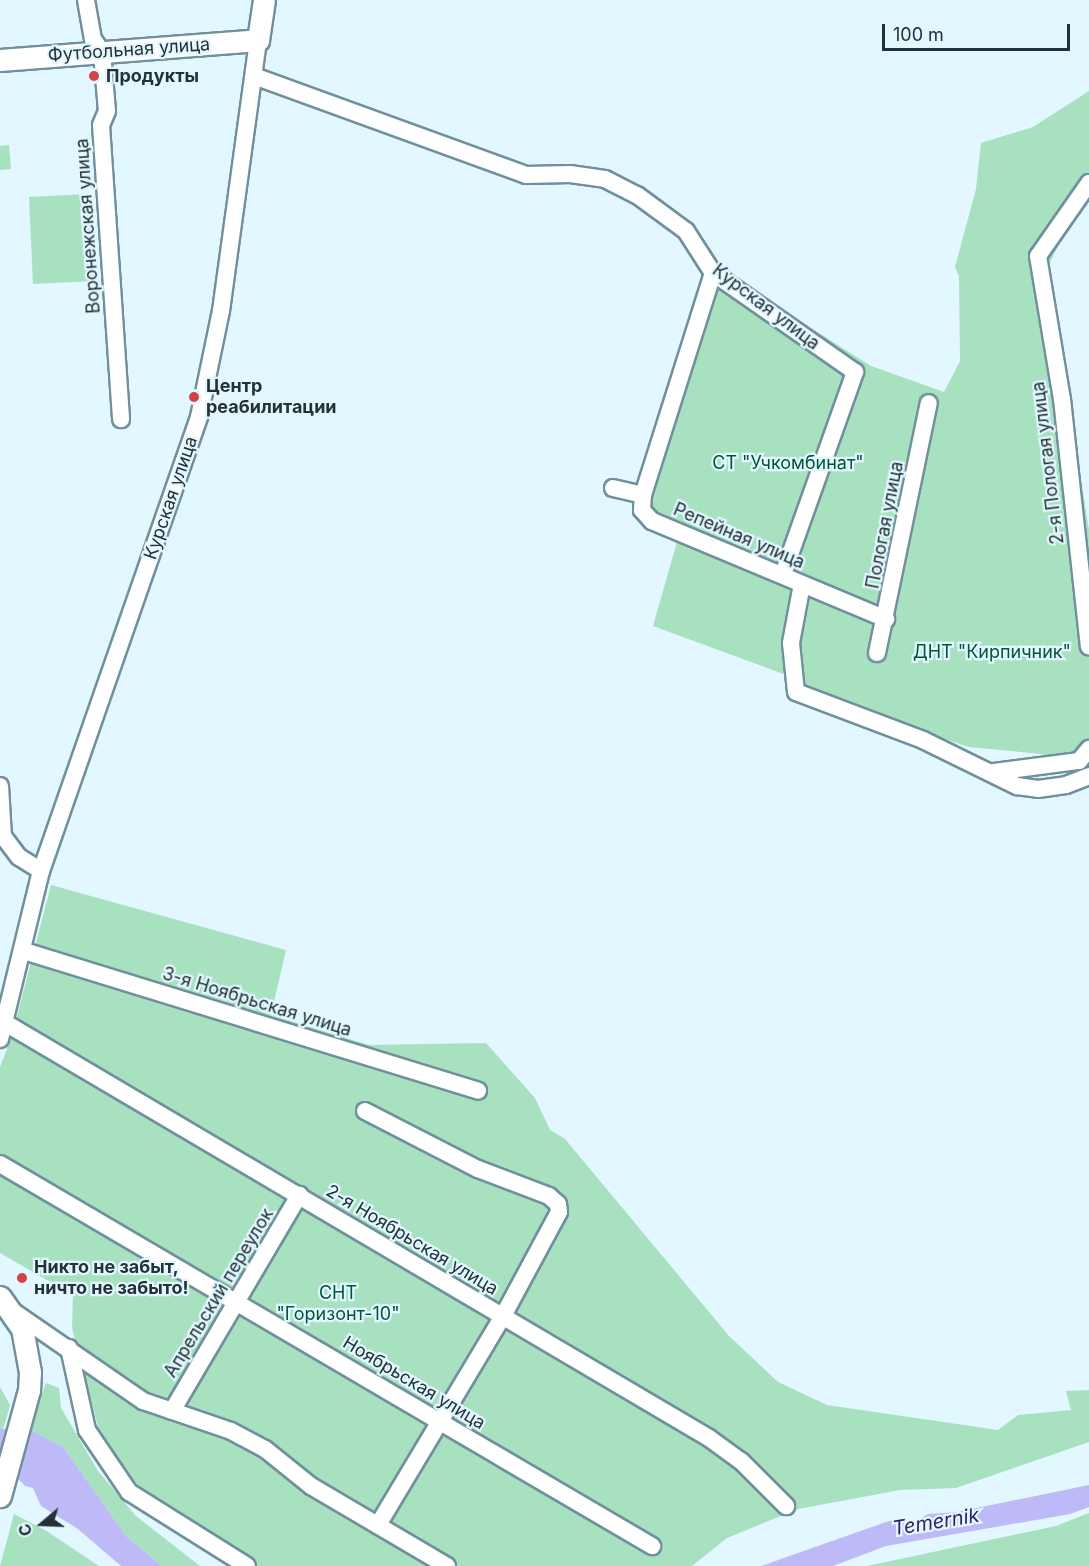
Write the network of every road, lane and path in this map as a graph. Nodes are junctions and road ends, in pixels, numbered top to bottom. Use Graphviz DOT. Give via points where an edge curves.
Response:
graph roads {
  1 [pos="86,0"];
  2 [pos="264,0"];
  3 [pos="258,40"];
  4 [pos="102,52"];
  5 [pos="0,60"];
  6 [pos="254,76"];
  7 [pos="1089,183"];
  8 [pos="713,273"];
  9 [pos="929,403"];
  10 [pos="121,419"];
  11 [pos="613,488"];
  12 [pos="643,495"];
  13 [pos="783,574"];
  14 [pos="802,584"];
  15 [pos="886,619"];
  16 [pos="1089,647"];
  17 [pos="877,653"];
  18 [pos="1089,750"];
  19 [pos="994,772"];
  20 [pos="1089,776"];
  21 [pos="0,786"];
  22 [pos="41,871"];
  23 [pos="24,951"];
  24 [pos="3,1031"];
  25 [pos="478,1090"];
  26 [pos="365,1111"];
  27 [pos="0,1164"];
  28 [pos="299,1195"];
  29 [pos="237,1301"];
  30 [pos="4,1302"];
  31 [pos="502,1316"];
  32 [pos="69,1348"];
  33 [pos="172,1411"];
  34 [pos="440,1420"];
  35 [pos="0,1496"];
  36 [pos="786,1506"];
  37 [pos="378,1525"];
  38 [pos="652,1546"];
  39 [pos="247,1566"];
  40 [pos="447,1566"];
  1 -- 4 [label="street, Воронежская улица" via="93,39"];
  2 -- 3 [label="main road, Курская улица"];
  3 -- 4 [label="main road, Футбольная улица"];
  3 -- 6 [label="street, Курская улица"];
  4 -- 5 [label="main road, Футбольная улица"];
  4 -- 10 [label="street, Воронежская улица" via="107,111 101,125"];
  6 -- 8 [label="street, Курская улица" via="526,176 570,174 605,179 637,195 686,231"];
  6 -- 22 [label="street, Курская улица" via="220,311 199,417"];
  7 -- 16 [label="street, 2-я Пологая улица" via="1038,256 1061,393"];
  8 -- 12 [label="street"];
  8 -- 13 [label="street, Курская улица" via="855,372"];
  9 -- 15 [label="street, Пологая улица"];
  11 -- 12 [label="street"];
  12 -- 13 [label="street, Репейная улица" via="642,510 652,521"];
  13 -- 14 [label="street, Репейная улица"];
  14 -- 15 [label="street, Репейная улица"];
  14 -- 19 [label="street" via="791,643 796,692"];
  15 -- 17 [label="street, Пологая улица"];
  18 -- 19 [label="street" via="1079,761"];
  19 -- 20 [label="street" via="1017,786 1038,789 1066,785"];
  21 -- 22 [label="street" via="3,836 19,857"];
  22 -- 23 [label="street, Курская улица"];
  23 -- 24 [label="street, Курская улица"];
  23 -- 25 [label="street, 3-я Ноябрьская улица"];
  24 -- 28 [label="street, 2-я Ноябрьская улица"];
  26 -- 31 [label="street" via="478,1168 549,1196 558,1204 559,1212"];
  27 -- 29 [label="street, Ноябрьская улица"];
  28 -- 29 [label="street, Апрельский переулок"];
  28 -- 31 [label="street, 2-я Ноябрьская улица"];
  29 -- 33 [label="street, Апрельский переулок"];
  29 -- 34 [label="street, Ноябрьская улица"];
  30 -- 32 [label="street"];
  30 -- 35 [label="main road" via="22,1328 30,1372 29,1390"];
  31 -- 34 [label="street"];
  31 -- 36 [label="street, 2-я Ноябрьская улица" via="709,1438 741,1461"];
  32 -- 33 [label="street" via="143,1401"];
  32 -- 39 [label="street" via="87,1430 129,1492"];
  33 -- 37 [label="street" via="231,1431 265,1449 311,1486"];
  34 -- 37 [label="street"];
  34 -- 38 [label="street, Ноябрьская улица"];
  37 -- 40 [label="street"];
}
